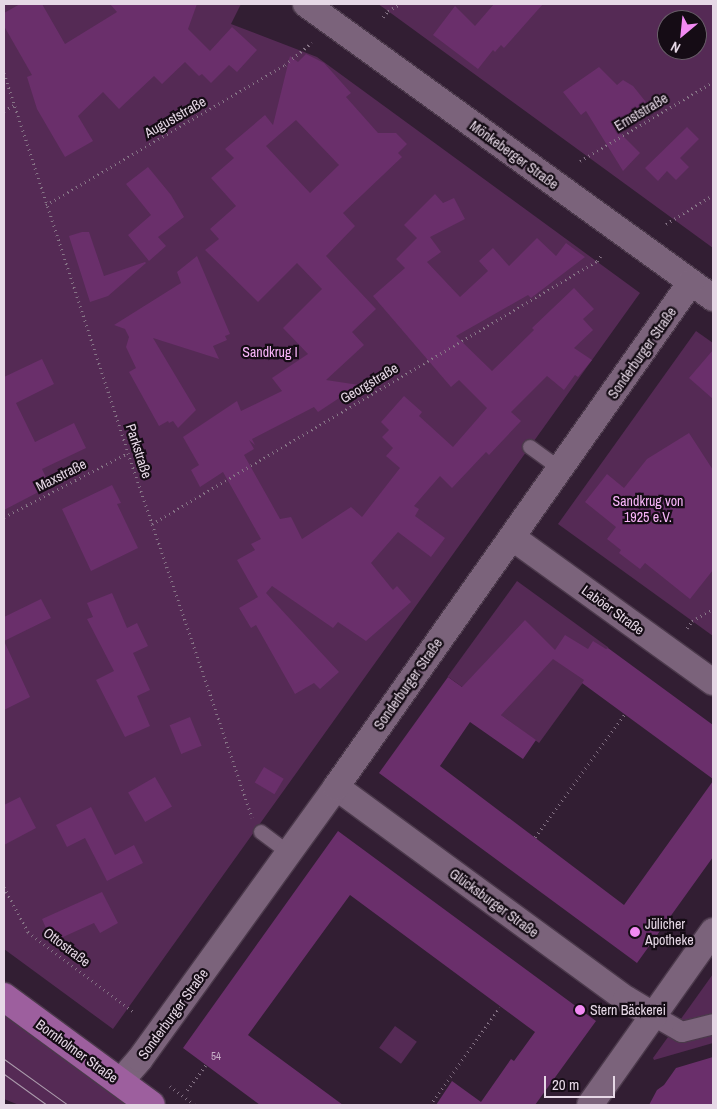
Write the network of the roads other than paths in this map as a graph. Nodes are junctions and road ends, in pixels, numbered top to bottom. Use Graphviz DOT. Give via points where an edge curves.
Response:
graph roads {
  1 [pos="314,6"];
  2 [pos="691,282"];
  3 [pos="713,298"];
  4 [pos="530,447"];
  5 [pos="560,469"];
  6 [pos="513,538"];
  7 [pos="713,682"];
  8 [pos="336,787"];
  9 [pos="261,832"];
  10 [pos="288,852"];
  11 [pos="712,937"];
  12 [pos="4,997"];
  13 [pos="654,1016"];
  14 [pos="713,1024"];
  15 [pos="120,1082"];
  16 [pos="151,1105"];
  17 [pos="590,1105"];
  1 -- 2 [label="street, Mönkeberger Straße"];
  2 -- 3 [label="street, Mönkeberger Straße"];
  2 -- 5 [label="street, Sonderburger Straße"];
  4 -- 5 [label="lane"];
  5 -- 6 [label="street, Sonderburger Straße"];
  6 -- 7 [label="street, Laböer Straße"];
  6 -- 8 [label="street, Sonderburger Straße"];
  8 -- 10 [label="street, Sonderburger Straße"];
  8 -- 13 [label="street, Glücksburger Straße" via="626,999"];
  9 -- 10 [label="lane"];
  10 -- 15 [label="street, Sonderburger Straße" via="140,1059"];
  11 -- 13 [label="street"];
  12 -- 15 [label="main road, Bornholmer Straße"];
  13 -- 14 [label="street" via="682,1032"];
  13 -- 17 [label="street"];
  15 -- 16 [label="main road, Bornholmer Straße"];
}
